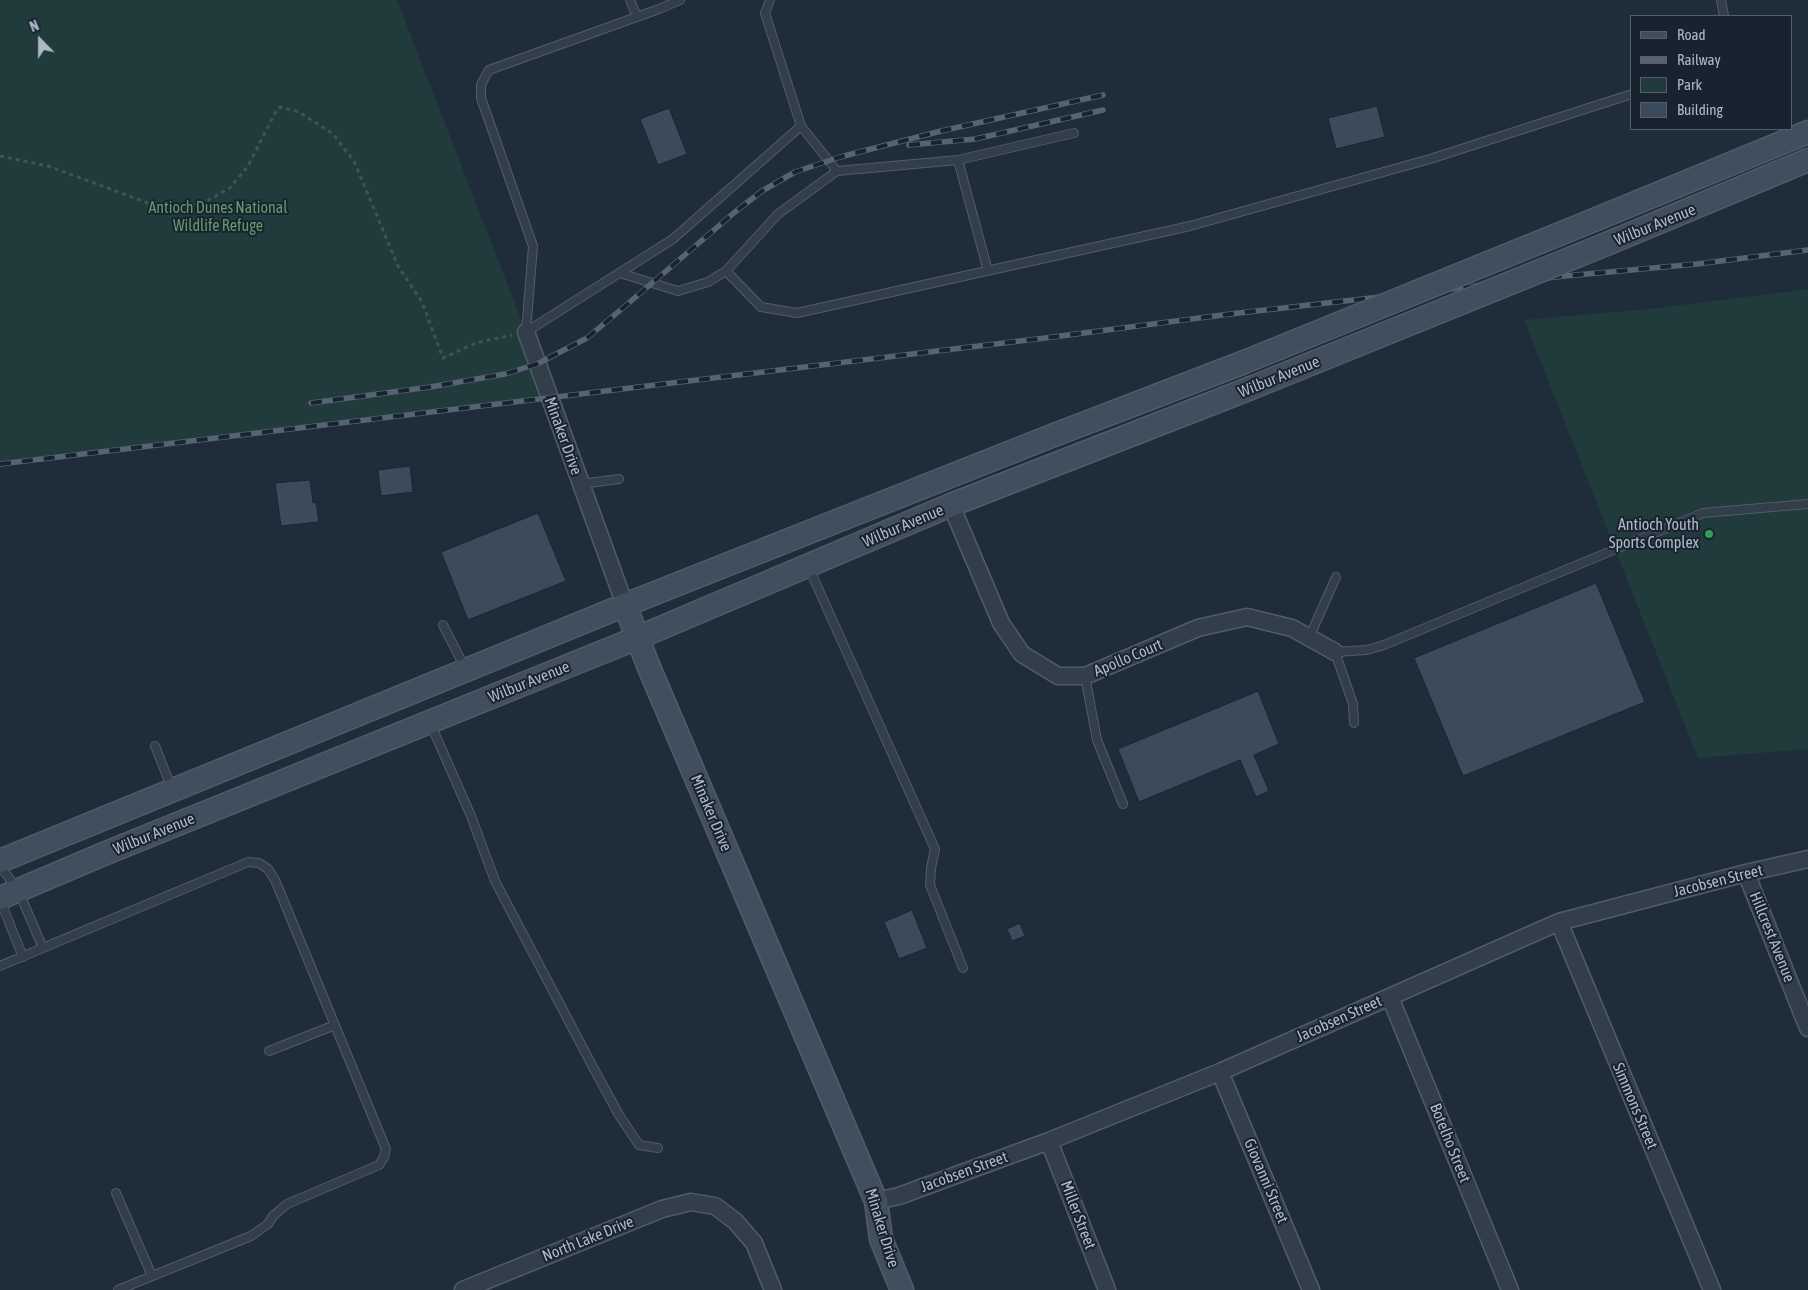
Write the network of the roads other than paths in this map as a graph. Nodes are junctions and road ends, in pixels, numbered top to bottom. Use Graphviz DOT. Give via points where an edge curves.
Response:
graph roads {
  1 [pos="630,0"];
  2 [pos="680,0"];
  3 [pos="770,0"];
  4 [pos="1721,0"];
  5 [pos="1724,15"];
  6 [pos="637,17"];
  7 [pos="1630,95"];
  8 [pos="801,126"];
  9 [pos="1808,132"];
  10 [pos="1074,133"];
  11 [pos="958,160"];
  12 [pos="1808,160"];
  13 [pos="837,170"];
  14 [pos="726,271"];
  15 [pos="988,271"];
  16 [pos="620,273"];
  17 [pos="526,332"];
  18 [pos="619,479"];
  19 [pos="940,481"];
  20 [pos="581,484"];
  21 [pos="1808,504"];
  22 [pos="951,506"];
  23 [pos="808,566"];
  24 [pos="1336,577"];
  25 [pos="625,605"];
  26 [pos="443,625"];
  27 [pos="637,638"];
  28 [pos="1309,638"];
  29 [pos="1335,652"];
  30 [pos="466,671"];
  31 [pos="1085,676"];
  32 [pos="430,723"];
  33 [pos="1354,723"];
  34 [pos="154,746"];
  35 [pos="173,791"];
  36 [pos="1123,804"];
  37 [pos="106,853"];
  38 [pos="1808,859"];
  39 [pos="0,861"];
  40 [pos="0,866"];
  41 [pos="1746,873"];
  42 [pos="6,896"];
  43 [pos="1559,922"];
  44 [pos="43,948"];
  45 [pos="23,957"];
  46 [pos="0,966"];
  47 [pos="963,968"];
  48 [pos="1390,996"];
  49 [pos="335,1025"];
  50 [pos="1808,1028"];
  51 [pos="269,1051"];
  52 [pos="1220,1072"];
  53 [pos="1049,1141"];
  54 [pos="658,1148"];
  55 [pos="116,1193"];
  56 [pos="876,1201"];
  57 [pos="152,1276"];
  58 [pos="118,1290"];
  59 [pos="463,1290"];
  60 [pos="773,1290"];
  61 [pos="902,1290"];
  62 [pos="1107,1290"];
  63 [pos="1311,1290"];
  64 [pos="1510,1290"];
  65 [pos="1712,1290"];
  1 -- 6 [label="lane"];
  2 -- 6 [label="lane"];
  3 -- 8 [label="lane" via="765,13"];
  4 -- 5 [label="lane"];
  6 -- 17 [label="lane" via="489,70 481,85 480,98 533,246"];
  7 -- 15 [label="lane" via="1430,160 1190,226"];
  8 -- 13 [label="lane"];
  8 -- 16 [label="lane" via="673,239"];
  9 -- 19 [label="main road, Wilbur Avenue, bridge" via="1242,363"];
  10 -- 11 [label="lane"];
  11 -- 13 [label="lane"];
  11 -- 15 [label="lane"];
  12 -- 22 [label="main road, Wilbur Avenue, bridge" via="1252,388"];
  13 -- 14 [label="lane" via="778,214"];
  14 -- 15 [label="lane" via="761,307 797,313"];
  14 -- 16 [label="lane" via="708,282 678,292"];
  16 -- 17 [label="lane"];
  17 -- 20 [label="street, Minaker Drive"];
  18 -- 20 [label="lane"];
  19 -- 22 [label="main road"];
  19 -- 25 [label="main road, Wilbur Avenue"];
  20 -- 25 [label="street, Minaker Drive"];
  21 -- 29 [label="lane" via="1703,513 1384,645 1367,650"];
  22 -- 23 [label="main road, Wilbur Avenue"];
  22 -- 31 [label="street, Apollo Court" via="1001,623 1022,654 1058,676"];
  23 -- 27 [label="main road, Wilbur Avenue"];
  23 -- 47 [label="lane" via="935,849 930,885"];
  24 -- 28 [label="lane"];
  25 -- 27 [label="main road, Minaker Drive"];
  25 -- 30 [label="main road, Wilbur Avenue"];
  26 -- 30 [label="lane"];
  27 -- 32 [label="main road, Wilbur Avenue"];
  27 -- 56 [label="main road, Minaker Drive"];
  28 -- 29 [label="street, Apollo Court"];
  28 -- 31 [label="street, Apollo Court" via="1292,628 1248,617 1198,628"];
  29 -- 33 [label="lane" via="1353,704"];
  30 -- 35 [label="main road, Wilbur Avenue"];
  31 -- 36 [label="lane" via="1097,740"];
  32 -- 37 [label="main road, Wilbur Avenue"];
  32 -- 54 [label="lane" via="496,881 594,1069 639,1145"];
  34 -- 35 [label="lane"];
  35 -- 37 [label="main road" via="170,810 130,831"];
  35 -- 39 [label="main road, Wilbur Avenue"];
  37 -- 42 [label="main road, Wilbur Avenue"];
  38 -- 41 [label="street, Jacobsen Street"];
  40 -- 42 [label="lane"];
  41 -- 43 [label="street, Jacobsen Street"];
  41 -- 50 [label="street, Hillcrest Avenue"];
  42 -- 44 [label="lane"];
  42 -- 45 [label="lane"];
  43 -- 48 [label="street, Jacobsen Street"];
  43 -- 65 [label="street, Simmons Street"];
  44 -- 45 [label="lane"];
  44 -- 49 [label="lane" via="248,862 259,863 275,880"];
  45 -- 46 [label="lane"];
  48 -- 52 [label="street, Jacobsen Street"];
  48 -- 64 [label="street, Botelho Street"];
  49 -- 51 [label="lane"];
  49 -- 57 [label="lane" via="386,1149 379,1166 287,1204 251,1236"];
  52 -- 53 [label="street, Jacobsen Street"];
  52 -- 63 [label="street, Giovanni Street"];
  53 -- 56 [label="street, Jacobsen Street" via="900,1196"];
  53 -- 62 [label="street, Miller Street"];
  55 -- 57 [label="lane"];
  56 -- 61 [label="main road, Minaker Drive" via="882,1239"];
  57 -- 58 [label="lane"];
  59 -- 60 [label="street, North Lake Drive" via="662,1209 691,1202 715,1206 735,1221 754,1243"];
}
